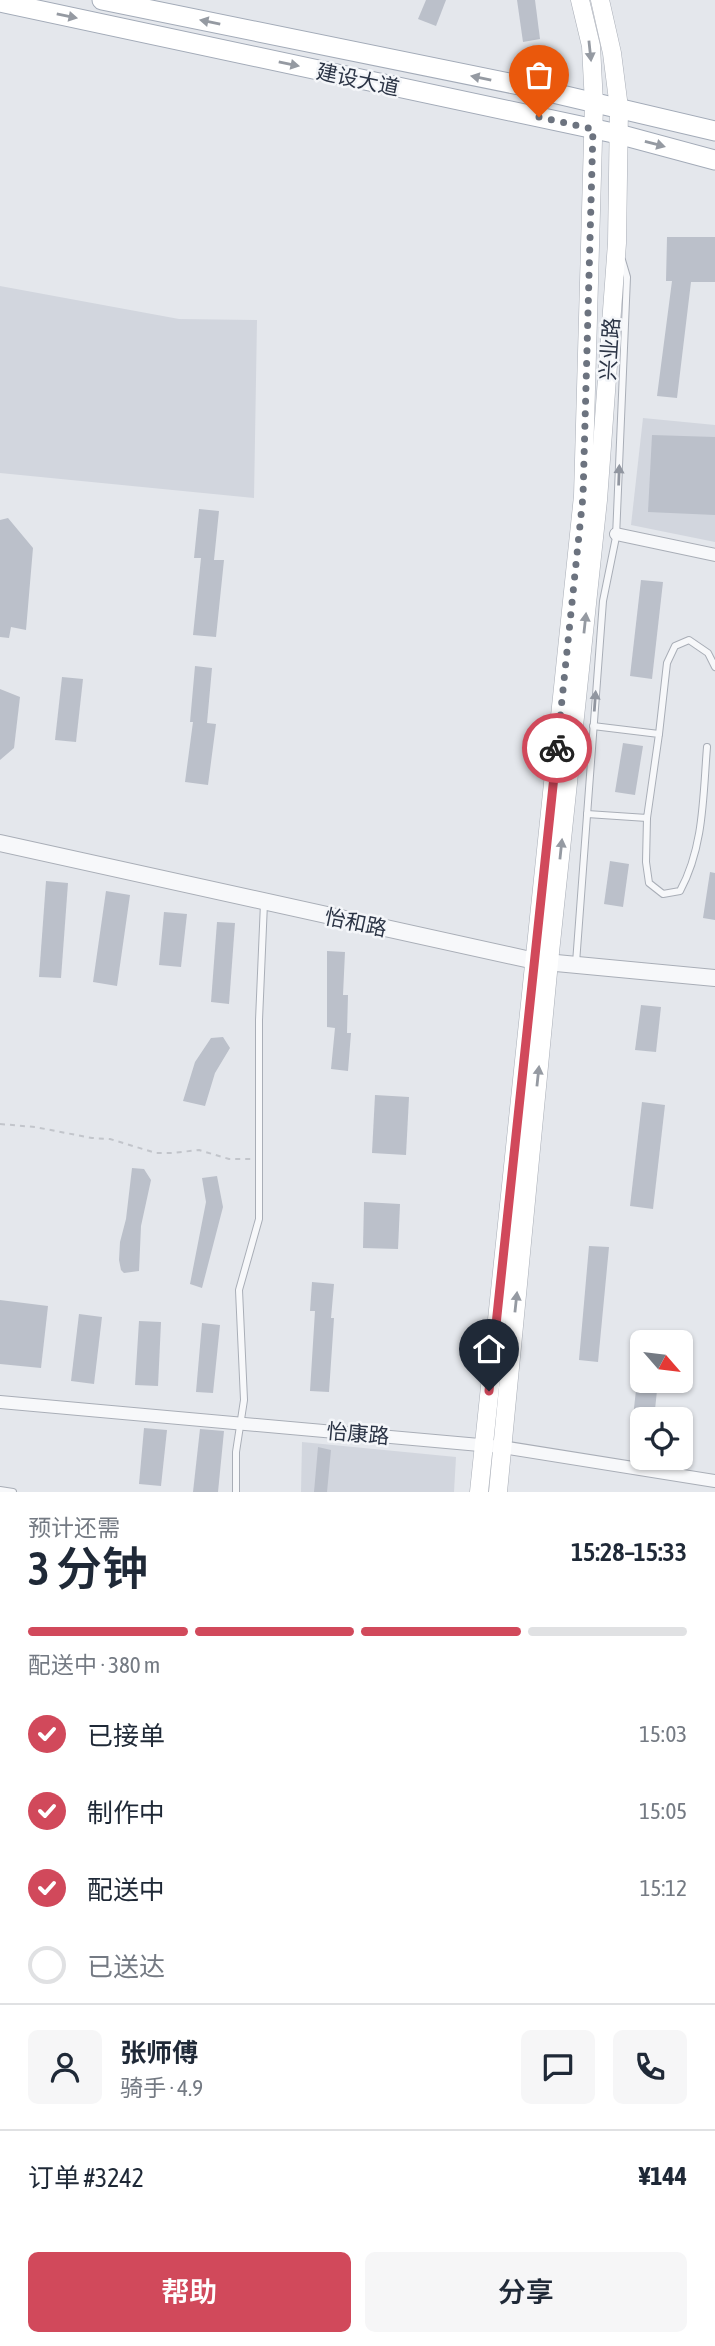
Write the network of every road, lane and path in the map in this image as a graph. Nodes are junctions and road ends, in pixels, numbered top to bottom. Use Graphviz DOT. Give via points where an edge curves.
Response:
graph roads {
  1 [pos="102,0"];
  2 [pos="580,0"];
  3 [pos="600,0"];
  4 [pos="0,2"];
  5 [pos="594,104"];
  6 [pos="619,108"];
  7 [pos="593,129"];
  8 [pos="715,131"];
  9 [pos="618,134"];
  10 [pos="715,159"];
  11 [pos="617,243"];
  12 [pos="617,534"];
  13 [pos="715,555"];
  14 [pos="715,667"];
  15 [pos="593,726"];
  16 [pos="659,734"];
  17 [pos="708,747"];
  18 [pos="587,814"];
  19 [pos="647,818"];
  20 [pos="0,843"];
  21 [pos="264,901"];
  22 [pos="542,962"];
  23 [pos="575,965"];
  24 [pos="715,978"];
  25 [pos="0,1124"];
  26 [pos="260,1159"];
  27 [pos="0,1402"];
  28 [pos="241,1422"];
  29 [pos="483,1445"];
  30 [pos="502,1447"];
  31 [pos="715,1481"];
  32 [pos="0,1490"];
  33 [pos="13,1492"];
  34 [pos="236,1492"];
  35 [pos="479,1492"];
  36 [pos="498,1492"];
  5 -- 1 [label="main road, 建设大道, one-way"];
  2 -- 5 [label="main road, 兴业路, one-way" via="591,46"];
  3 -- 6 [label="main road, 兴业路"];
  4 -- 7 [label="main road, 建设大道, one-way"];
  5 -- 6 [label="main road, 建设大道"];
  5 -- 7 [label="main road, 兴业路"];
  6 -- 8 [label="main road, 建设大道"];
  6 -- 9 [label="main road, 兴业路"];
  7 -- 9 [label="main road, 建设大道"];
  7 -- 22 [label="main road, 兴业路" via="583,496"];
  9 -- 10 [label="main road, 建设大道, one-way"];
  9 -- 11 [label="main road, 兴业路"];
  12 -- 11 [label="lane, one-way" via="627,277"];
  22 -- 11 [label="main road, 兴业路, one-way" via="598,500"];
  12 -- 13 [label="street"];
  15 -- 12 [label="lane, one-way" via="603,601"];
  14 -- 16 [label="lane" via="708,653 689,640 675,646 667,663"];
  15 -- 16 [label="lane"];
  15 -- 18 [label="lane"];
  16 -- 19 [label="lane"];
  17 -- 19 [label="lane" via="699,838 680,891 663,894 649,883"];
  18 -- 19 [label="lane"];
  18 -- 23 [label="lane"];
  20 -- 21 [label="street, 怡和路"];
  21 -- 22 [label="street, 怡和路"];
  21 -- 26 [label="lane"];
  22 -- 23 [label="street, 怡和路"];
  22 -- 29 [label="main road, 兴业路"];
  30 -- 22 [label="main road, 兴业路, one-way"];
  23 -- 24 [label="street, 怡和路"];
  25 -- 26 [label="path" via="110,1139 156,1153 199,1150 229,1158"];
  26 -- 28 [label="lane" via="259,1219 239,1290"];
  27 -- 28 [label="street, 怡康路"];
  28 -- 29 [label="street, 怡康路"];
  28 -- 34 [label="lane"];
  29 -- 30 [label="street, 怡康路"];
  29 -- 35 [label="main road, 兴业路"];
  30 -- 31 [label="street, 怡康路"];
  30 -- 36 [label="main road, 兴业路"];
  32 -- 33 [label="lane"];
}
